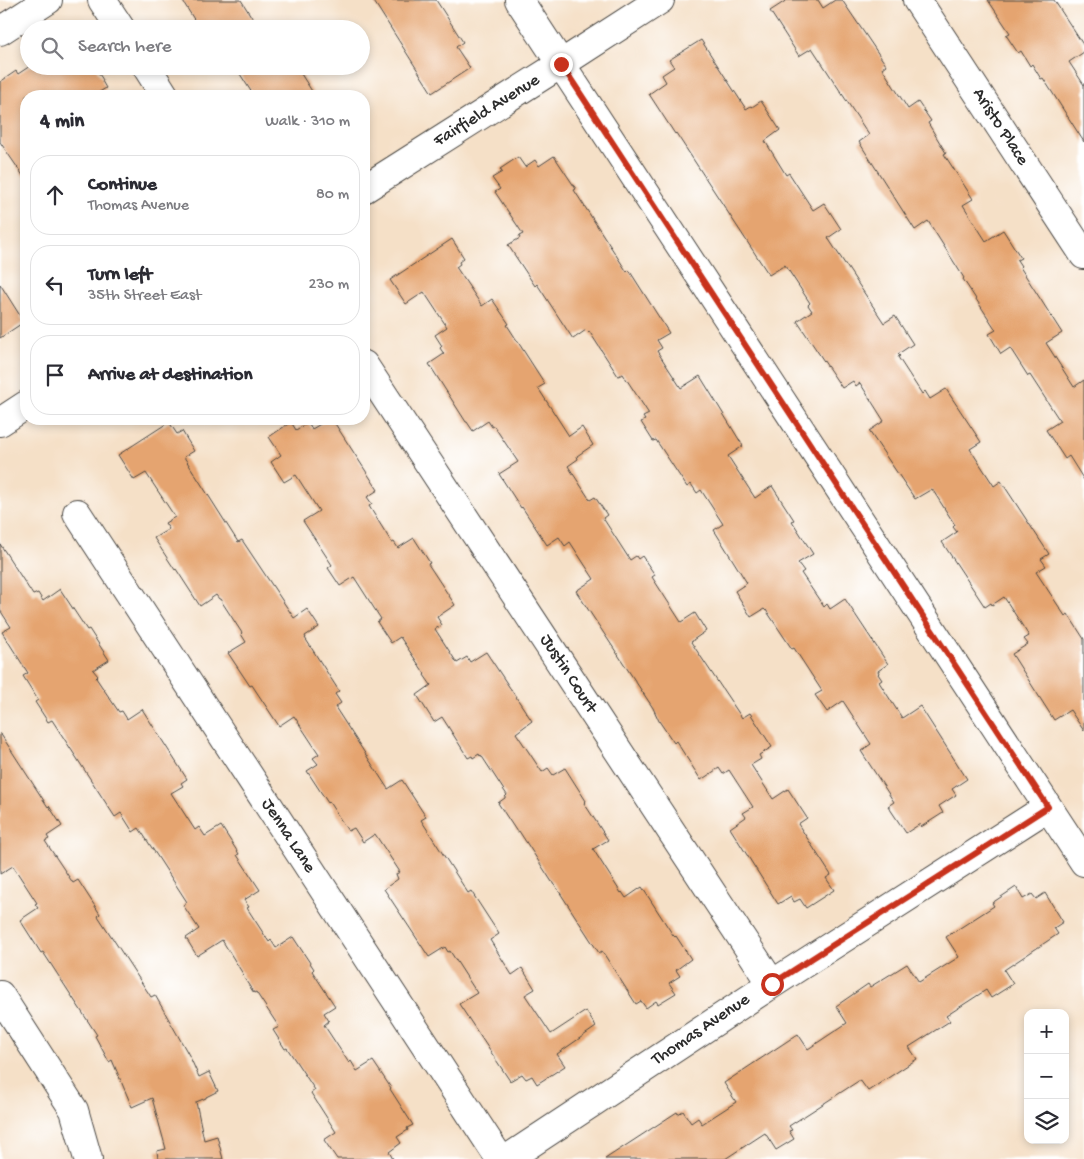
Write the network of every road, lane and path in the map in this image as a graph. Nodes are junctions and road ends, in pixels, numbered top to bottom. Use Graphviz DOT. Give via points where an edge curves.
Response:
graph roads {
  1 [pos="48,0"];
  2 [pos="102,0"];
  3 [pos="520,0"];
  4 [pos="660,0"];
  5 [pos="917,0"];
  6 [pos="115,20"];
  7 [pos="0,31"];
  8 [pos="561,64"];
  9 [pos="152,75"];
  10 [pos="161,90"];
  11 [pos="370,185"];
  12 [pos="1084,255"];
  13 [pos="370,374"];
  14 [pos="20,409"];
  15 [pos="0,422"];
  16 [pos="77,513"];
  17 [pos="1048,807"];
  18 [pos="1084,862"];
  19 [pos="772,984"];
  20 [pos="0,995"];
  21 [pos="88,1159"];
  22 [pos="500,1159"];
  23 [pos="507,1159"];
  1 -- 7 [label="street"];
  2 -- 6 [label="street"];
  3 -- 8 [label="street"];
  4 -- 8 [label="street, Fairfield Avenue"];
  5 -- 12 [label="street, Aristo Place"];
  8 -- 11 [label="street, Fairfield Avenue"];
  8 -- 17 [label="street"];
  9 -- 10 [label="street"];
  13 -- 19 [label="street, Justin Court"];
  14 -- 15 [label="street"];
  16 -- 22 [label="street, Jenna Lane"];
  17 -- 18 [label="street"];
  17 -- 19 [label="street, Thomas Avenue"];
  19 -- 23 [label="street, Thomas Avenue"];
  20 -- 21 [label="street" via="74,1110"];
}
